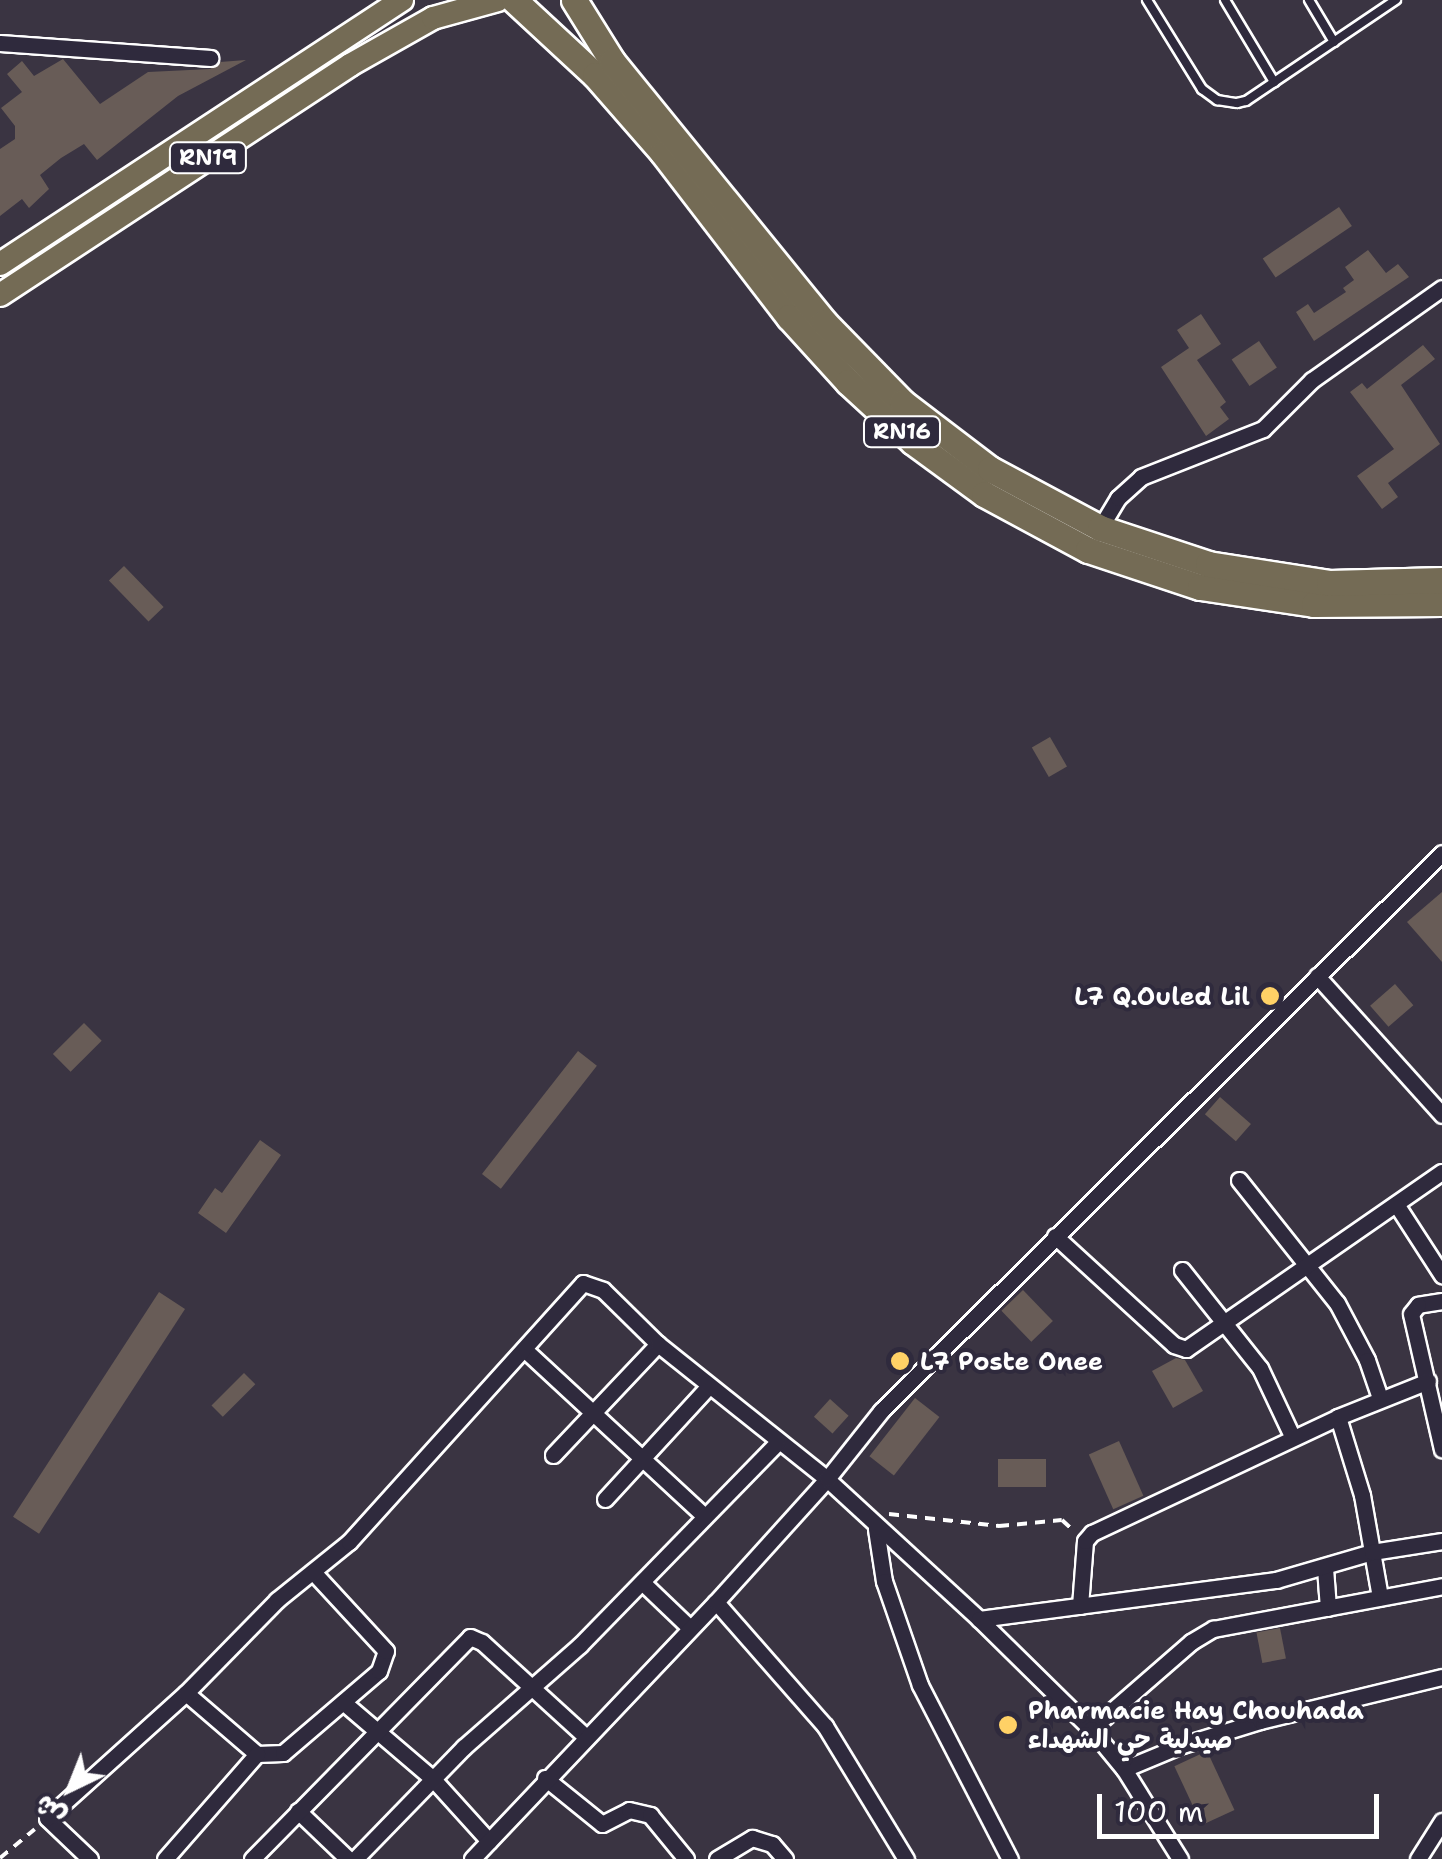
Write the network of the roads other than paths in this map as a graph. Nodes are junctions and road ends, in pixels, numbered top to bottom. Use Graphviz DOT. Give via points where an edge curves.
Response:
graph roads {
  1 [pos="402,0"];
  2 [pos="498,0"];
  3 [pos="513,0"];
  4 [pos="574,0"];
  5 [pos="1148,0"];
  6 [pos="1225,0"];
  7 [pos="1310,0"];
  8 [pos="1393,1"];
  9 [pos="1334,42"];
  10 [pos="0,44"];
  11 [pos="210,58"];
  12 [pos="1274,82"];
  13 [pos="0,264"];
  14 [pos="1442,288"];
  15 [pos="0,295"];
  16 [pos="1100,528"];
  17 [pos="1442,580"];
  18 [pos="1442,604"];
  19 [pos="1436,858"];
  20 [pos="1442,877"];
  21 [pos="1317,976"];
  22 [pos="1442,1115"];
  23 [pos="1442,1172"];
  24 [pos="1239,1180"];
  25 [pos="1396,1204"];
  26 [pos="1055,1236"];
  27 [pos="1309,1263"];
  28 [pos="1182,1270"];
  29 [pos="1442,1275"];
  30 [pos="1442,1302"];
  31 [pos="1227,1323"];
  32 [pos="658,1344"];
  33 [pos="524,1349"];
  34 [pos="1428,1381"];
  35 [pos="709,1386"];
  36 [pos="1380,1398"];
  37 [pos="596,1415"];
  38 [pos="1338,1416"];
  39 [pos="1440,1429"];
  40 [pos="1293,1438"];
  41 [pos="777,1442"];
  42 [pos="1442,1448"];
  43 [pos="553,1455"];
  44 [pos="643,1458"];
  45 [pos="827,1480"];
  46 [pos="605,1499"];
  47 [pos="703,1515"];
  48 [pos="876,1529"];
  49 [pos="1442,1540"];
  50 [pos="1372,1552"];
  51 [pos="1325,1568"];
  52 [pos="313,1572"];
  53 [pos="642,1582"];
  54 [pos="1442,1586"];
  55 [pos="1380,1597"];
  56 [pos="716,1602"];
  57 [pos="1080,1606"];
  58 [pos="1328,1608"];
  59 [pos="979,1619"];
  60 [pos="689,1627"];
  61 [pos="1442,1677"];
  62 [pos="531,1688"];
  63 [pos="186,1692"];
  64 [pos="343,1702"];
  65 [pos="1091,1729"];
  66 [pos="374,1730"];
  67 [pos="584,1736"];
  68 [pos="257,1754"];
  69 [pos="1124,1769"];
  70 [pos="432,1778"];
  71 [pos="545,1778"];
  72 [pos="298,1811"];
  73 [pos="1442,1820"];
  74 [pos="489,1840"];
  75 [pos="90,1859"];
  76 [pos="165,1859"];
  77 [pos="252,1859"];
  78 [pos="351,1859"];
  79 [pos="472,1859"];
  80 [pos="686,1859"];
  81 [pos="717,1859"];
  82 [pos="785,1859"];
  83 [pos="906,1859"];
  84 [pos="1010,1859"];
  85 [pos="1180,1859"];
  86 [pos="1418,1859"];
  1 -- 13 [label="main road, RN19"];
  2 -- 15 [label="main road, RN19" via="434,18 350,65"];
  3 -- 18 [label="highway, RN16" via="595,75 663,153 818,350 913,442 984,494 1088,550 1200,586 1314,604"];
  4 -- 16 [label="highway, RN16" via="624,76 874,376 990,469"];
  5 -- 12 [label="lane" via="1209,96 1246,101"];
  6 -- 12 [label="lane"];
  7 -- 9 [label="lane"];
  8 -- 9 [label="lane"];
  9 -- 12 [label="lane"];
  10 -- 11 [label="street"];
  14 -- 16 [label="street" via="1312,380 1263,429 1142,477 1118,498"];
  16 -- 17 [label="highway, RN16" via="1182,557 1275,578"];
  19 -- 20 [label="street"];
  19 -- 21 [label="street"];
  21 -- 22 [label="street"];
  21 -- 26 [label="street"];
  23 -- 25 [label="street"];
  24 -- 27 [label="street"];
  25 -- 27 [label="street"];
  25 -- 29 [label="street"];
  26 -- 31 [label="street" via="1180,1349 1194,1347"];
  26 -- 45 [label="street" via="880,1411"];
  27 -- 31 [label="street"];
  27 -- 36 [label="street" via="1354,1330"];
  28 -- 31 [label="street"];
  30 -- 34 [label="street" via="1418,1306 1412,1314"];
  31 -- 40 [label="street" via="1260,1368"];
  32 -- 33 [label="street" via="603,1290 583,1283"];
  32 -- 35 [label="street"];
  32 -- 37 [label="street"];
  33 -- 37 [label="street"];
  33 -- 52 [label="street" via="349,1542"];
  34 -- 36 [label="street"];
  34 -- 39 [label="street"];
  35 -- 41 [label="street"];
  35 -- 44 [label="street"];
  36 -- 38 [label="street"];
  37 -- 43 [label="street"];
  37 -- 44 [label="street"];
  38 -- 40 [label="street"];
  38 -- 50 [label="street"];
  39 -- 42 [label="street"];
  40 -- 57 [label="street" via="1096,1530 1085,1541"];
  41 -- 45 [label="street"];
  41 -- 47 [label="street"];
  44 -- 46 [label="street"];
  44 -- 47 [label="street"];
  45 -- 48 [label="street"];
  45 -- 56 [label="street"];
  47 -- 53 [label="street"];
  48 -- 59 [label="street"];
  48 -- 84 [label="street" via="884,1581 920,1685"];
  49 -- 50 [label="street"];
  50 -- 51 [label="street"];
  50 -- 55 [label="street"];
  51 -- 57 [label="street"];
  51 -- 58 [label="street"];
  52 -- 63 [label="street"];
  52 -- 64 [label="street" via="386,1651 379,1671"];
  53 -- 60 [label="street"];
  53 -- 62 [label="street"];
  54 -- 55 [label="street"];
  55 -- 58 [label="street"];
  56 -- 60 [label="street"];
  56 -- 83 [label="street" via="825,1726"];
  57 -- 59 [label="street"];
  58 -- 65 [label="street" via="1214,1629"];
  59 -- 65 [label="street"];
  60 -- 67 [label="street"];
  61 -- 69 [label="street" via="1260,1721"];
  62 -- 66 [label="street" via="470,1637"];
  62 -- 67 [label="street"];
  62 -- 70 [label="street"];
  63 -- 68 [label="street"];
  63 -- 75 [label="street" via="48,1818"];
  64 -- 66 [label="street"];
  64 -- 68 [label="street" via="283,1752"];
  65 -- 69 [label="street"];
  66 -- 70 [label="street"];
  66 -- 72 [label="street"];
  67 -- 71 [label="street"];
  68 -- 76 [label="street"];
  69 -- 85 [label="street"];
  70 -- 74 [label="street"];
  70 -- 78 [label="street"];
  71 -- 74 [label="street"];
  71 -- 80 [label="street" via="602,1824 629,1810 650,1815"];
  72 -- 77 [label="street"];
  72 -- 78 [label="street"];
  73 -- 86 [label="street"];
  74 -- 79 [label="street"];
  81 -- 82 [label="street" via="752,1838 772,1844"];
}
